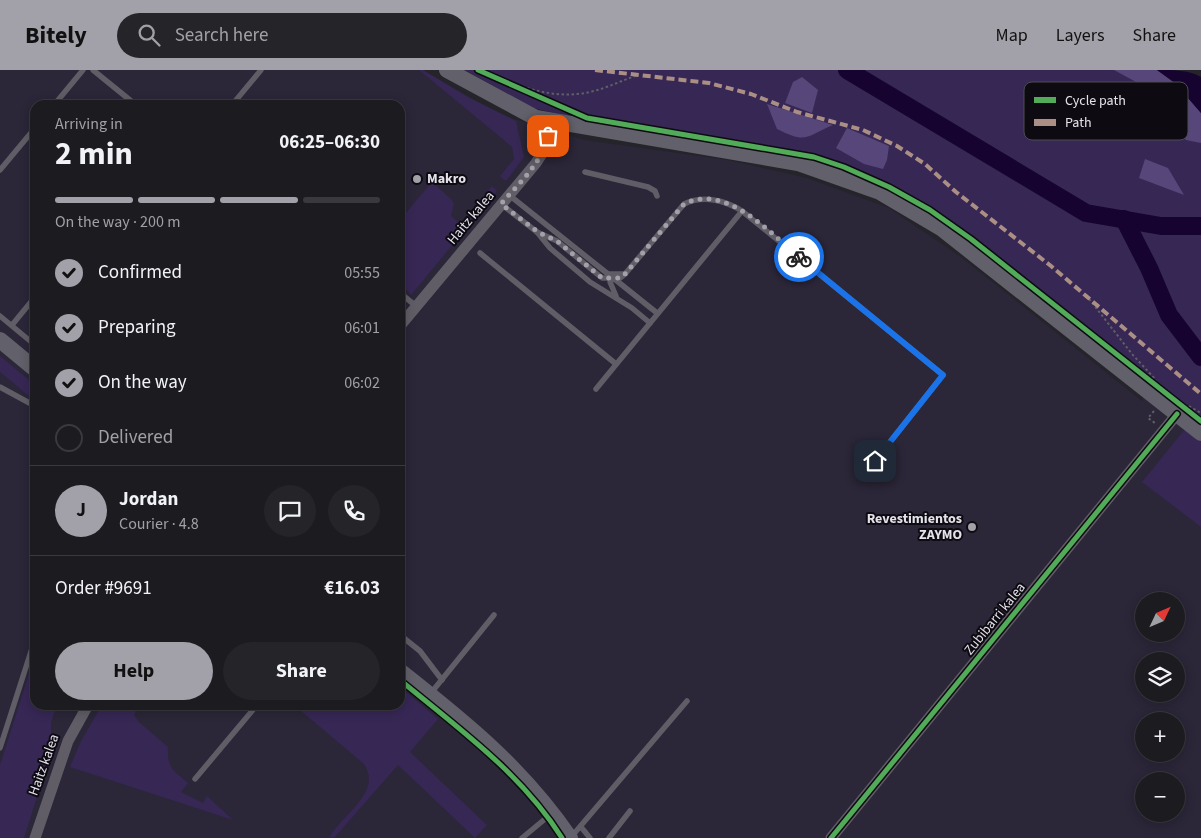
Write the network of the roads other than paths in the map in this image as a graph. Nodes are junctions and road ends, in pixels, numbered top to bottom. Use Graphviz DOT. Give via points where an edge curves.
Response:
graph roads {
  1 [pos="83,70"];
  2 [pos="93,70"];
  3 [pos="261,70"];
  4 [pos="446,70"];
  5 [pos="58,100"];
  6 [pos="130,100"];
  7 [pos="236,100"];
  8 [pos="551,122"];
  9 [pos="30,134"];
  10 [pos="0,170"];
  11 [pos="585,172"];
  12 [pos="658,196"];
  13 [pos="505,200"];
  14 [pos="742,211"];
  15 [pos="538,232"];
  16 [pos="480,253"];
  17 [pos="612,275"];
  18 [pos="405,297"];
  19 [pos="622,302"];
  20 [pos="30,303"];
  21 [pos="416,306"];
  22 [pos="657,313"];
  23 [pos="0,316"];
  24 [pos="405,319"];
  25 [pos="650,323"];
  26 [pos="12,326"];
  27 [pos="0,340"];
  28 [pos="30,341"];
  29 [pos="616,364"];
  30 [pos="30,365"];
  31 [pos="0,387"];
  32 [pos="596,390"];
  33 [pos="30,403"];
  34 [pos="1182,408"];
  35 [pos="1201,432"];
  36 [pos="875,461"];
  37 [pos="494,614"];
  38 [pos="405,639"];
  39 [pos="30,655"];
  40 [pos="405,675"];
  41 [pos="442,680"];
  42 [pos="430,695"];
  43 [pos="686,701"];
  44 [pos="85,710"];
  45 [pos="253,710"];
  46 [pos="0,748"];
  47 [pos="195,779"];
  48 [pos="630,811"];
  49 [pos="553,813"];
  50 [pos="574,834"];
  51 [pos="35,838"];
  52 [pos="522,838"];
  53 [pos="590,838"];
  54 [pos="609,838"];
  55 [pos="831,838"];
  1 -- 5 [label="lane"];
  2 -- 6 [label="lane"];
  3 -- 7 [label="lane"];
  4 -- 8 [label="main road" via="517,109"];
  8 -- 13 [label="street, Haitz kalea" via="544,149"];
  8 -- 34 [label="main road" via="798,163 880,192 941,228"];
  9 -- 10 [label="lane"];
  11 -- 12 [label="lane" via="648,186"];
  13 -- 15 [label="lane"];
  13 -- 17 [label="lane"];
  13 -- 21 [label="street, Haitz kalea"];
  14 -- 17 [label="lane" via="733,205 694,199 684,204 625,274 620,278"];
  14 -- 22 [label="lane"];
  14 -- 36 [label="lane" via="943,375"];
  15 -- 17 [label="lane" via="557,241 602,278"];
  15 -- 19 [label="lane" via="550,248 590,282"];
  16 -- 29 [label="lane"];
  17 -- 19 [label="lane" via="613,292"];
  17 -- 22 [label="lane"];
  18 -- 21 [label="lane"];
  19 -- 25 [label="lane"];
  20 -- 26 [label="lane"];
  21 -- 24 [label="street, Haitz kalea"];
  22 -- 25 [label="lane"];
  23 -- 26 [label="lane"];
  25 -- 29 [label="lane"];
  26 -- 28 [label="lane"];
  27 -- 30 [label="main road"];
  29 -- 32 [label="lane"];
  31 -- 33 [label="lane"];
  34 -- 35 [label="main road"];
  34 -- 55 [label="street, Zubibarri kalea"];
  37 -- 41 [label="lane"];
  38 -- 41 [label="lane" via="420,651"];
  39 -- 46 [label="lane"];
  40 -- 42 [label="main road"];
  41 -- 42 [label="lane"];
  42 -- 49 [label="main road" via="509,762"];
  43 -- 50 [label="lane"];
  44 -- 51 [label="street, Haitz kalea" via="68,741"];
  45 -- 47 [label="lane"];
  48 -- 54 [label="lane"];
  49 -- 50 [label="main road"];
  49 -- 52 [label="lane"];
  50 -- 53 [label="lane"];
}
